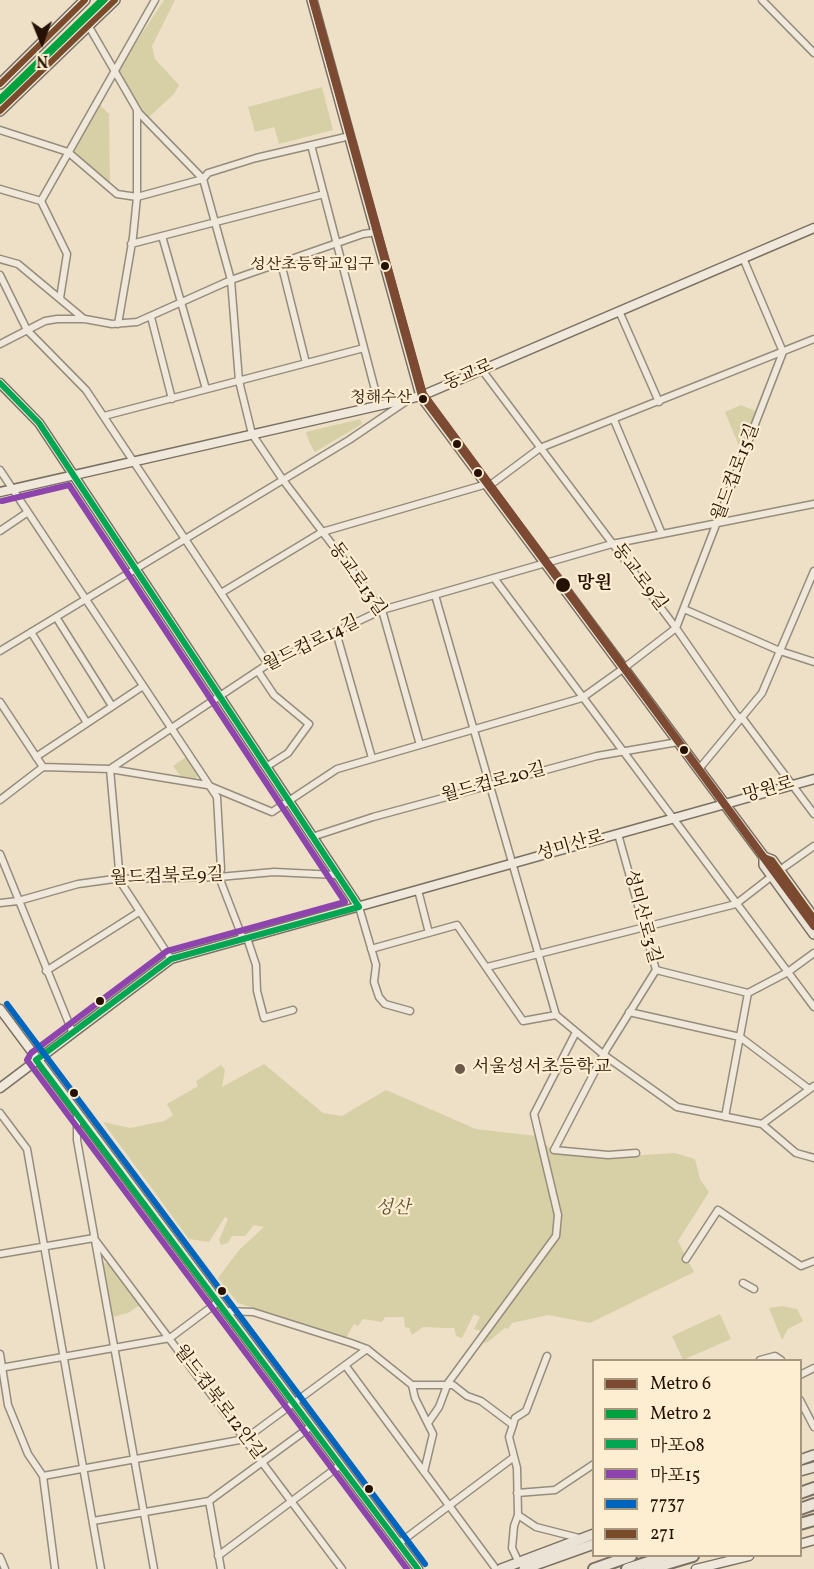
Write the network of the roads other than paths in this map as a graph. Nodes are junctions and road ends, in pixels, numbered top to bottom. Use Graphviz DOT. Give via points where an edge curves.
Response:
graph roads {
  1 [pos="85,0"];
  2 [pos="115,0"];
  3 [pos="155,0"];
  4 [pos="312,0"];
  5 [pos="762,0"];
  6 [pos="88,26"];
  7 [pos="814,53"];
  8 [pos="114,72"];
  9 [pos="0,84"];
  10 [pos="137,110"];
  11 [pos="0,111"];
  12 [pos="0,130"];
  13 [pos="350,136"];
  14 [pos="311,145"];
  15 [pos="68,152"];
  16 [pos="203,179"];
  17 [pos="0,189"];
  18 [pos="324,194"];
  19 [pos="137,197"];
  20 [pos="41,201"];
  21 [pos="217,222"];
  22 [pos="814,228"];
  23 [pos="376,232"];
  24 [pos="162,236"];
  25 [pos="337,243"];
  26 [pos="131,244"];
  27 [pos="743,258"];
  28 [pos="0,259"];
  29 [pos="281,263"];
  30 [pos="0,275"];
  31 [pos="231,280"];
  32 [pos="60,298"];
  33 [pos="181,303"];
  34 [pos="619,311"];
  35 [pos="151,317"];
  36 [pos="85,319"];
  37 [pos="118,324"];
  38 [pos="27,330"];
  39 [pos="814,339"];
  40 [pos="0,344"];
  41 [pos="364,348"];
  42 [pos="783,352"];
  43 [pos="306,363"];
  44 [pos="482,370"];
  45 [pos="239,381"];
  46 [pos="0,383"];
  47 [pos="206,390"];
  48 [pos="416,397"];
  49 [pos="172,399"];
  50 [pos="658,402"];
  51 [pos="379,405"];
  52 [pos="366,408"];
  53 [pos="104,416"];
  54 [pos="614,420"];
  55 [pos="377,422"];
  56 [pos="252,434"];
  57 [pos="540,448"];
  58 [pos="133,461"];
  59 [pos="0,470"];
  60 [pos="73,475"];
  61 [pos="283,480"];
  62 [pos="488,485"];
  63 [pos="13,489"];
  64 [pos="0,492"];
  65 [pos="814,504"];
  66 [pos="28,512"];
  67 [pos="717,523"];
  68 [pos="0,531"];
  69 [pos="322,532"];
  70 [pos="662,534"];
  71 [pos="185,539"];
  72 [pos="612,544"];
  73 [pos="546,563"];
  74 [pos="135,570"];
  75 [pos="814,571"];
  76 [pos="495,578"];
  77 [pos="810,587"];
  78 [pos="221,593"];
  79 [pos="435,595"];
  80 [pos="87,600"];
  81 [pos="684,609"];
  82 [pos="382,610"];
  83 [pos="56,617"];
  84 [pos="676,628"];
  85 [pos="31,632"];
  86 [pos="336,632"];
  87 [pos="0,651"];
  88 [pos="780,651"];
  89 [pos="814,662"];
  90 [pos="268,664"];
  91 [pos="624,668"];
  92 [pos="258,671"];
  93 [pos="143,686"];
  94 [pos="219,695"];
  95 [pos="582,698"];
  96 [pos="0,702"];
  97 [pos="112,706"];
  98 [pos="743,719"];
  99 [pos="87,723"];
  100 [pos="171,729"];
  101 [pos="474,729"];
  102 [pos="678,742"];
  103 [pos="420,744"];
  104 [pos="623,749"];
  105 [pos="36,757"];
  106 [pos="372,758"];
  107 [pos="43,767"];
  108 [pos="266,767"];
  109 [pos="110,769"];
  110 [pos="699,769"];
  111 [pos="814,779"];
  112 [pos="207,785"];
  113 [pos="490,785"];
  114 [pos="792,785"];
  115 [pos="0,800"];
  116 [pos="289,801"];
  117 [pos="724,804"];
  118 [pos="814,814"];
  119 [pos="673,818"];
  120 [pos="618,834"];
  121 [pos="312,837"];
  122 [pos="814,846"];
  123 [pos="0,854"];
  124 [pos="513,864"];
  125 [pos="776,873"];
  126 [pos="337,875"];
  127 [pos="219,877"];
  128 [pos="120,881"];
  129 [pos="418,890"];
  130 [pos="18,901"];
  131 [pos="0,903"];
  132 [pos="736,904"];
  133 [pos="358,907"];
  134 [pos="140,912"];
  135 [pos="814,918"];
  136 [pos="645,929"];
  137 [pos="429,933"];
  138 [pos="814,934"];
  139 [pos="245,939"];
  140 [pos="371,949"];
  141 [pos="814,953"];
  142 [pos="539,955"];
  143 [pos="171,959"];
  144 [pos="487,967"];
  145 [pos="656,970"];
  146 [pos="46,971"];
  147 [pos="788,972"];
  148 [pos="748,993"];
  149 [pos="814,1007"];
  150 [pos="0,1009"];
  151 [pos="293,1010"];
  152 [pos="410,1011"];
  153 [pos="629,1012"];
  154 [pos="556,1015"];
  155 [pos="72,1031"];
  156 [pos="576,1032"];
  157 [pos="740,1037"];
  158 [pos="604,1055"];
  159 [pos="36,1060"];
  160 [pos="0,1088"];
  161 [pos="812,1088"];
  162 [pos="0,1113"];
  163 [pos="77,1113"];
  164 [pos="725,1117"];
  165 [pos="762,1125"];
  166 [pos="636,1153"];
  167 [pos="814,1158"];
  168 [pos="94,1238"];
  169 [pos="44,1247"];
  170 [pos="0,1254"];
  171 [pos="686,1259"];
  172 [pos="814,1261"];
  173 [pos="743,1283"];
  174 [pos="754,1289"];
  175 [pos="218,1302"];
  176 [pos="224,1311"];
  177 [pos="170,1338"];
  178 [pos="114,1348"];
  179 [pos="367,1349"];
  180 [pos="0,1354"];
  181 [pos="547,1356"];
  182 [pos="64,1357"];
  183 [pos="763,1359"];
  184 [pos="780,1359"];
  185 [pos="345,1365"];
  186 [pos="2,1367"];
  187 [pos="448,1383"];
  188 [pos="412,1385"];
  189 [pos="802,1402"];
  190 [pos="293,1403"];
  191 [pos="428,1423"];
  192 [pos="513,1425"];
  193 [pos="310,1427"];
  194 [pos="814,1427"];
  195 [pos="245,1439"];
  196 [pos="514,1457"];
  197 [pos="135,1459"];
  198 [pos="262,1462"];
  199 [pos="592,1465"];
  200 [pos="339,1466"];
  201 [pos="84,1468"];
  202 [pos="424,1472"];
  203 [pos="43,1476"];
  204 [pos="517,1493"];
  205 [pos="209,1501"];
  206 [pos="291,1501"];
  207 [pos="450,1507"];
  208 [pos="144,1512"];
  209 [pos="518,1515"];
  210 [pos="93,1521"];
  211 [pos="592,1535"];
  212 [pos="579,1539"];
  213 [pos="398,1545"];
  214 [pos="592,1545"];
  215 [pos="218,1556"];
  216 [pos="0,1557"];
  217 [pos="628,1557"];
  218 [pos="664,1557"];
  219 [pos="690,1557"];
  220 [pos="745,1557"];
  221 [pos="521,1566"];
  222 [pos="4,1569"];
  223 [pos="55,1569"];
  224 [pos="101,1569"];
  225 [pos="154,1569"];
  226 [pos="221,1569"];
  227 [pos="342,1569"];
  228 [pos="418,1569"];
  229 [pos="496,1569"];
  230 [pos="501,1569"];
  231 [pos="594,1569"];
  232 [pos="627,1569"];
  233 [pos="649,1569"];
  234 [pos="696,1569"];
  1 -- 9 [label="main road"];
  2 -- 6 [label="main road"];
  3 -- 8 [label="street"];
  4 -- 13 [label="main road"];
  5 -- 7 [label="street"];
  6 -- 8 [label="street"];
  6 -- 11 [label="main road"];
  8 -- 10 [label="street"];
  8 -- 15 [label="street"];
  10 -- 16 [label="street"];
  10 -- 19 [label="street"];
  12 -- 15 [label="street"];
  13 -- 14 [label="street"];
  13 -- 23 [label="main road"];
  14 -- 16 [label="street" via="208,173"];
  14 -- 18 [label="street"];
  15 -- 19 [label="street" via="117,194"];
  15 -- 20 [label="street"];
  16 -- 19 [label="street"];
  16 -- 21 [label="street"];
  17 -- 20 [label="street"];
  18 -- 21 [label="street"];
  18 -- 25 [label="street"];
  19 -- 26 [label="street"];
  20 -- 32 [label="street" via="67,254"];
  21 -- 24 [label="street"];
  21 -- 31 [label="street"];
  22 -- 27 [label="street, 동교로"];
  23 -- 25 [label="street"];
  23 -- 48 [label="main road"];
  24 -- 26 [label="street"];
  24 -- 33 [label="street"];
  25 -- 29 [label="street"];
  25 -- 41 [label="street"];
  26 -- 37 [label="street"];
  27 -- 34 [label="street, 동교로"];
  27 -- 42 [label="street"];
  28 -- 32 [label="street" via="18,264"];
  29 -- 31 [label="street"];
  29 -- 43 [label="street"];
  30 -- 38 [label="street"];
  31 -- 33 [label="street"];
  31 -- 45 [label="street"];
  32 -- 36 [label="street"];
  33 -- 35 [label="street"];
  33 -- 47 [label="street"];
  34 -- 44 [label="street, 동교로"];
  34 -- 50 [label="street"];
  35 -- 37 [label="street"];
  35 -- 49 [label="street"];
  36 -- 37 [label="street"];
  36 -- 38 [label="street" via="45,321"];
  38 -- 40 [label="street"];
  38 -- 53 [label="street" via="86,390"];
  39 -- 42 [label="street"];
  41 -- 43 [label="street"];
  41 -- 51 [label="street"];
  42 -- 50 [label="street"];
  42 -- 67 [label="street, 월드컵로15길"];
  43 -- 45 [label="street"];
  44 -- 48 [label="street, 동교로"];
  44 -- 57 [label="street, 동교로9길"];
  45 -- 47 [label="street"];
  45 -- 56 [label="street"];
  46 -- 60 [label="street" via="39,423"];
  47 -- 49 [label="street"];
  48 -- 51 [label="street, 동교로"];
  48 -- 55 [label="street"];
  48 -- 62 [label="main road"];
  49 -- 53 [label="street"];
  50 -- 54 [label="street"];
  51 -- 52 [label="street, 동교로"];
  52 -- 55 [label="street" via="375,413"];
  52 -- 56 [label="street, 동교로"];
  53 -- 58 [label="street"];
  54 -- 57 [label="street"];
  54 -- 70 [label="street"];
  55 -- 61 [label="street"];
  56 -- 58 [label="street, 동교로"];
  56 -- 61 [label="street, 동교로13길"];
  57 -- 62 [label="street"];
  57 -- 72 [label="street, 동교로9길"];
  58 -- 60 [label="street, 동교로"];
  58 -- 71 [label="street"];
  59 -- 63 [label="street"];
  60 -- 63 [label="street, 동교로"];
  60 -- 74 [label="street"];
  61 -- 69 [label="street, 동교로13길"];
  61 -- 71 [label="street"];
  62 -- 69 [label="street"];
  62 -- 73 [label="main road"];
  63 -- 64 [label="street, 동교로"];
  63 -- 66 [label="street"];
  65 -- 67 [label="street, 월드컵로14길"];
  66 -- 68 [label="street"];
  66 -- 80 [label="street"];
  67 -- 70 [label="street, 월드컵로14길"];
  67 -- 81 [label="street, 월드컵로15길"];
  69 -- 78 [label="street"];
  69 -- 82 [label="street, 동교로13길"];
  70 -- 72 [label="street, 월드컵로14길"];
  71 -- 74 [label="street"];
  71 -- 78 [label="street"];
  72 -- 73 [label="street, 월드컵로14길"];
  72 -- 84 [label="street, 동교로9길"];
  73 -- 76 [label="street, 월드컵로14길"];
  73 -- 91 [label="main road"];
  74 -- 80 [label="street"];
  74 -- 94 [label="street"];
  75 -- 77 [label="street"];
  76 -- 79 [label="street, 월드컵로14길"];
  76 -- 95 [label="street"];
  77 -- 88 [label="street"];
  78 -- 90 [label="street"];
  79 -- 82 [label="street, 월드컵로14길"];
  79 -- 101 [label="street"];
  80 -- 83 [label="street"];
  80 -- 93 [label="street"];
  81 -- 84 [label="street, 월드컵로15길"];
  81 -- 88 [label="street"];
  82 -- 86 [label="street, 월드컵로14길"];
  82 -- 103 [label="street, 동교로13길"];
  83 -- 85 [label="street"];
  83 -- 97 [label="street"];
  84 -- 91 [label="street, 월드컵로15길"];
  84 -- 98 [label="street, 동교로9길" via="736,716"];
  85 -- 87 [label="street"];
  85 -- 99 [label="street"];
  86 -- 90 [label="street, 월드컵로14길"];
  86 -- 106 [label="street"];
  88 -- 89 [label="street"];
  88 -- 98 [label="street" via="762,693"];
  90 -- 92 [label="street, 월드컵로14길"];
  91 -- 95 [label="street, 월드컵로15길"];
  91 -- 102 [label="main road"];
  92 -- 94 [label="street, 월드컵로14길"];
  92 -- 108 [label="street" via="274,695 309,724 288,753"];
  93 -- 97 [label="street"];
  93 -- 100 [label="street"];
  94 -- 100 [label="street, 월드컵로14길"];
  94 -- 108 [label="street"];
  95 -- 101 [label="street, 월드컵로15길"];
  95 -- 104 [label="street"];
  96 -- 105 [label="street"];
  97 -- 99 [label="street"];
  98 -- 110 [label="street"];
  98 -- 114 [label="street, 동교로9길"];
  99 -- 105 [label="street"];
  100 -- 109 [label="street, 월드컵로14길"];
  100 -- 112 [label="street"];
  101 -- 103 [label="street, 월드컵로15길"];
  101 -- 113 [label="street"];
  102 -- 104 [label="street, 월드컵로20길"];
  102 -- 110 [label="main road"];
  103 -- 106 [label="street, 월드컵로15길"];
  104 -- 113 [label="street, 월드컵로20길"];
  104 -- 119 [label="street"];
  105 -- 107 [label="street"];
  106 -- 116 [label="street, 월드컵로15길" via="337,769"];
  107 -- 109 [label="street"];
  107 -- 115 [label="street"];
  108 -- 116 [label="street"];
  109 -- 112 [label="street"];
  109 -- 128 [label="street"];
  110 -- 117 [label="main road"];
  111 -- 114 [label="street, 망원로"];
  112 -- 116 [label="street, 월드컵로15길" via="272,812"];
  112 -- 127 [label="street" via="217,797"];
  113 -- 121 [label="street, 월드컵로20길"];
  113 -- 124 [label="street"];
  114 -- 117 [label="street, 망원로"];
  114 -- 118 [label="street, 동교로9길"];
  116 -- 121 [label="street"];
  117 -- 119 [label="street, 성미산로"];
  117 -- 125 [label="main road" via="764,857 772,860"];
  119 -- 120 [label="street, 성미산로"];
  119 -- 132 [label="street"];
  120 -- 124 [label="street, 성미산로"];
  120 -- 136 [label="street, 성미산로3길"];
  121 -- 126 [label="street"];
  122 -- 125 [label="street"];
  123 -- 130 [label="street"];
  124 -- 129 [label="street, 성미산로"];
  124 -- 142 [label="street"];
  125 -- 132 [label="street"];
  125 -- 135 [label="main road"];
  125 -- 138 [label="main road"];
  126 -- 127 [label="street, 월드컵북로9길" via="274,872"];
  126 -- 133 [label="street"];
  127 -- 128 [label="street, 월드컵북로9길"];
  127 -- 139 [label="street"];
  128 -- 130 [label="street, 월드컵북로9길" via="78,884"];
  128 -- 134 [label="street"];
  129 -- 133 [label="street, 성미산로"];
  129 -- 137 [label="street"];
  130 -- 131 [label="street, 월드컵북로9길"];
  130 -- 146 [label="street"];
  132 -- 136 [label="street"];
  132 -- 147 [label="street"];
  133 -- 139 [label="street, 성미산로"];
  133 -- 140 [label="street"];
  134 -- 143 [label="street"];
  134 -- 146 [label="street"];
  136 -- 142 [label="street"];
  136 -- 145 [label="street, 성미산로3길"];
  137 -- 140 [label="street"];
  137 -- 144 [label="street" via="457,925"];
  139 -- 143 [label="street, 성미산로"];
  139 -- 151 [label="street" via="256,966 264,1018"];
  140 -- 152 [label="street" via="379,997 385,1004"];
  141 -- 147 [label="street"];
  142 -- 144 [label="street"];
  142 -- 154 [label="street"];
  143 -- 155 [label="street, 성미산로"];
  144 -- 154 [label="street" via="523,1021"];
  145 -- 148 [label="street"];
  145 -- 153 [label="street, 성미산로3길"];
  146 -- 155 [label="street"];
  147 -- 148 [label="street"];
  147 -- 149 [label="street"];
  148 -- 157 [label="street"];
  150 -- 159 [label="street"];
  153 -- 157 [label="street"];
  153 -- 158 [label="street, 성미산로3길"];
  154 -- 156 [label="street"];
  155 -- 159 [label="street, 성미산로"];
  156 -- 158 [label="street"];
  156 -- 187 [label="street" via="534,1114 559,1222 548,1248"];
  157 -- 161 [label="street"];
  157 -- 164 [label="street"];
  158 -- 164 [label="street" via="677,1107"];
  158 -- 166 [label="street, 성미산로3길" via="554,1150"];
  159 -- 160 [label="street, 성미산로"];
  159 -- 163 [label="street"];
  161 -- 165 [label="street"];
  162 -- 169 [label="street" via="27,1149"];
  163 -- 168 [label="street" via="77,1140"];
  163 -- 175 [label="street"];
  164 -- 165 [label="street"];
  165 -- 167 [label="street" via="796,1153"];
  168 -- 169 [label="street"];
  168 -- 177 [label="street, 월드컵북로12안길"];
  168 -- 178 [label="street"];
  169 -- 170 [label="street"];
  169 -- 182 [label="street"];
  171 -- 172 [label="street" via="718,1210 801,1266"];
  173 -- 174 [label="street"];
  175 -- 176 [label="street"];
  175 -- 177 [label="street"];
  176 -- 179 [label="street" via="253,1312"];
  176 -- 190 [label="street"];
  177 -- 178 [label="street"];
  177 -- 195 [label="street, 월드컵북로12안길"];
  178 -- 182 [label="street"];
  178 -- 197 [label="street"];
  179 -- 185 [label="street"];
  179 -- 188 [label="street"];
  180 -- 186 [label="street"];
  181 -- 192 [label="street" via="526,1410 515,1418"];
  182 -- 186 [label="street"];
  182 -- 201 [label="street"];
  183 -- 184 [label="street"];
  185 -- 190 [label="street"];
  185 -- 202 [label="street"];
  186 -- 203 [label="street" via="8,1405 27,1454"];
  187 -- 188 [label="street"];
  187 -- 191 [label="street"];
  187 -- 192 [label="street"];
  188 -- 191 [label="street"];
  189 -- 194 [label="street"];
  190 -- 193 [label="street"];
  190 -- 195 [label="street"];
  191 -- 202 [label="street" via="434,1434"];
  192 -- 196 [label="street" via="509,1437"];
  193 -- 198 [label="street"];
  193 -- 200 [label="street"];
  195 -- 197 [label="street"];
  195 -- 198 [label="street, 월드컵북로12안길"];
  196 -- 204 [label="street"];
  196 -- 207 [label="street"];
  197 -- 201 [label="street"];
  197 -- 208 [label="street"];
  198 -- 205 [label="street"];
  198 -- 206 [label="street, 월드컵북로12안길"];
  199 -- 204 [label="street" via="555,1490"];
  200 -- 206 [label="street"];
  200 -- 213 [label="street"];
  201 -- 203 [label="street"];
  201 -- 210 [label="street"];
  202 -- 207 [label="street"];
  203 -- 223 [label="street"];
  204 -- 209 [label="street"];
  205 -- 208 [label="street"];
  205 -- 215 [label="street"];
  206 -- 215 [label="street"];
  206 -- 227 [label="street, 월드컵북로12안길"];
  207 -- 213 [label="street"];
  207 -- 229 [label="street"];
  208 -- 210 [label="street"];
  208 -- 225 [label="street"];
  209 -- 212 [label="street" via="536,1527"];
  209 -- 221 [label="street" via="512,1548"];
  210 -- 224 [label="street"];
  211 -- 212 [label="main road"];
  212 -- 221 [label="main road"];
  213 -- 228 [label="street"];
  214 -- 221 [label="main road"];
  215 -- 226 [label="street"];
  216 -- 222 [label="street"];
  217 -- 231 [label="highway"];
  218 -- 232 [label="highway"];
  219 -- 233 [label="highway"];
  220 -- 234 [label="street"];
  221 -- 230 [label="main road"];
}
